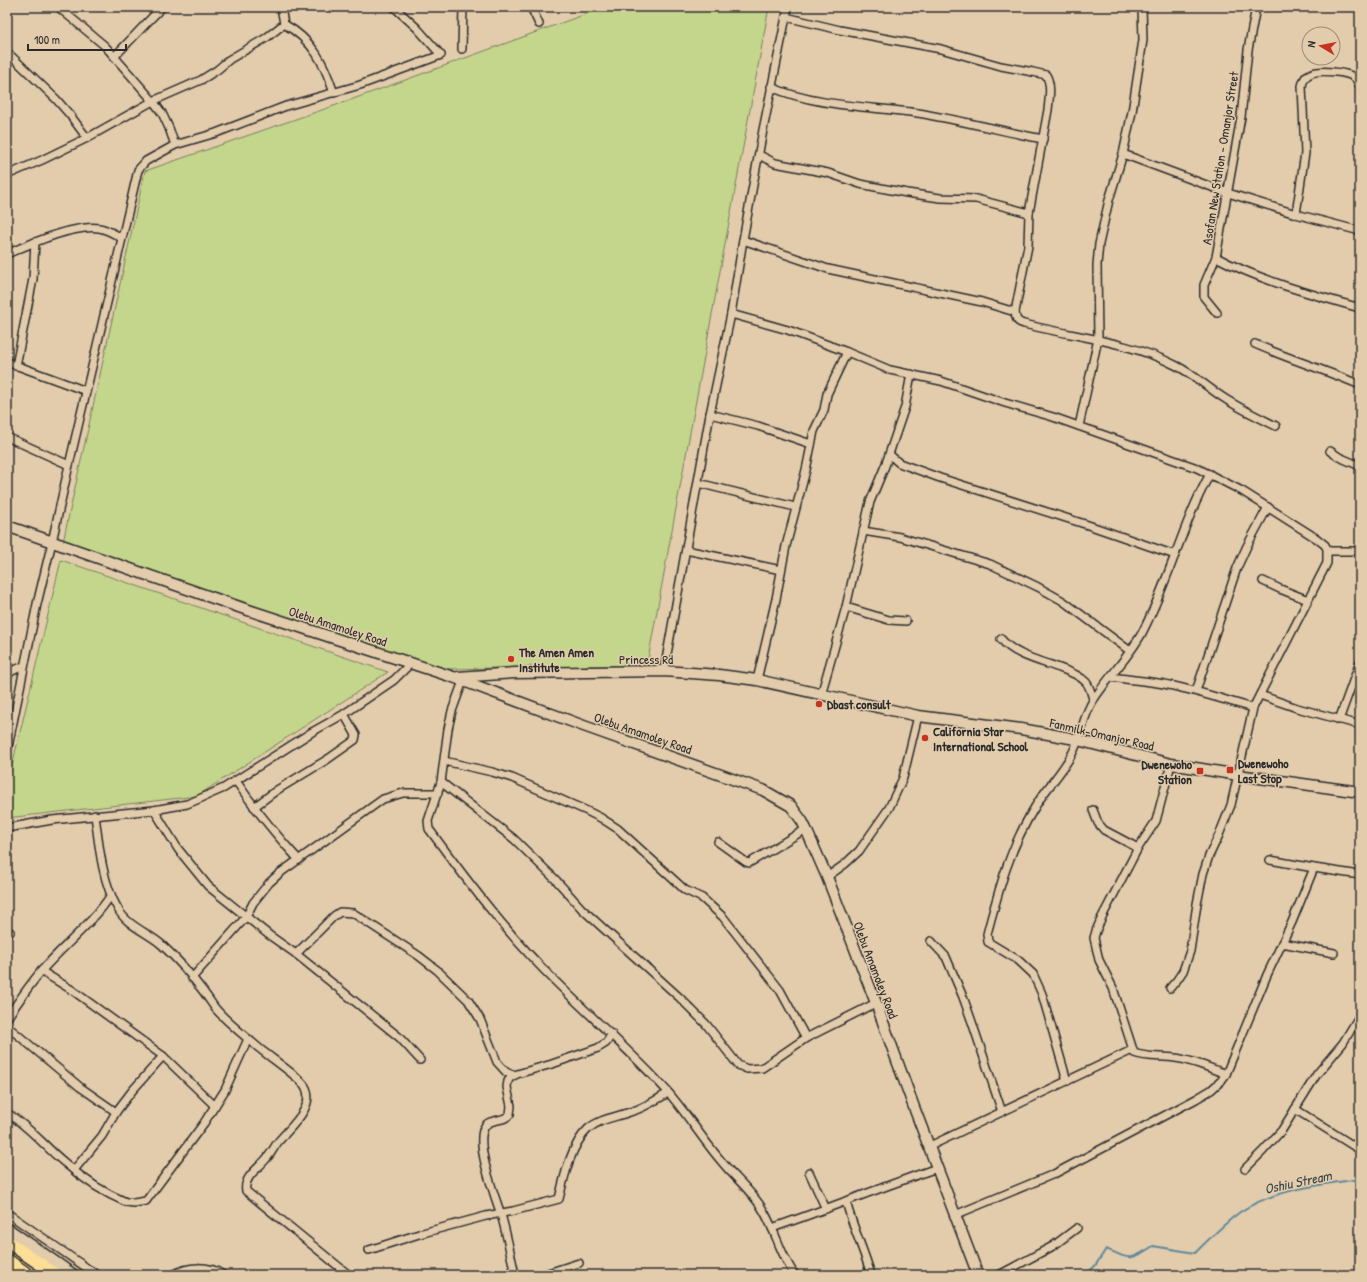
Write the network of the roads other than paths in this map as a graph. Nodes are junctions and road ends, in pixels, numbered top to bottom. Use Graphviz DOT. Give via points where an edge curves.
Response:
graph roads {
  1 [pos="58,7"];
  2 [pos="162,7"];
  3 [pos="281,7"];
  4 [pos="394,7"];
  5 [pos="462,7"];
  6 [pos="531,7"];
  7 [pos="788,7"];
  8 [pos="1142,7"];
  9 [pos="1256,7"];
  10 [pos="786,17"];
  11 [pos="284,24"];
  12 [pos="539,24"];
  13 [pos="462,49"];
  14 [pos="7,52"];
  15 [pos="115,56"];
  16 [pos="771,87"];
  17 [pos="1360,87"];
  18 [pos="334,93"];
  19 [pos="153,101"];
  20 [pos="87,138"];
  21 [pos="1043,139"];
  22 [pos="175,145"];
  23 [pos="1123,154"];
  24 [pos="759,155"];
  25 [pos="7,175"];
  26 [pos="1228,192"];
  27 [pos="1029,213"];
  28 [pos="1296,214"];
  29 [pos="1360,231"];
  30 [pos="122,238"];
  31 [pos="743,240"];
  32 [pos="35,242"];
  33 [pos="7,254"];
  34 [pos="1216,257"];
  35 [pos="1360,308"];
  36 [pos="1015,312"];
  37 [pos="1217,313"];
  38 [pos="731,314"];
  39 [pos="1098,339"];
  40 [pos="1255,344"];
  41 [pos="847,352"];
  42 [pos="7,362"];
  43 [pos="16,366"];
  44 [pos="911,374"];
  45 [pos="1360,385"];
  46 [pos="86,391"];
  47 [pos="710,414"];
  48 [pos="1079,426"];
  49 [pos="1276,426"];
  50 [pos="7,437"];
  51 [pos="811,444"];
  52 [pos="1330,451"];
  53 [pos="890,455"];
  54 [pos="69,465"];
  55 [pos="1360,466"];
  56 [pos="1210,474"];
  57 [pos="698,483"];
  58 [pos="795,507"];
  59 [pos="1268,507"];
  60 [pos="7,526"];
  61 [pos="863,530"];
  62 [pos="52,542"];
  63 [pos="686,550"];
  64 [pos="1328,551"];
  65 [pos="1360,551"];
  66 [pos="1175,555"];
  67 [pos="781,570"];
  68 [pos="1263,581"];
  69 [pos="1308,600"];
  70 [pos="846,607"];
  71 [pos="906,621"];
  72 [pos="1001,639"];
  73 [pos="1130,651"];
  74 [pos="1360,662"];
  75 [pos="411,663"];
  76 [pos="7,664"];
  77 [pos="24,666"];
  78 [pos="664,671"];
  79 [pos="9,673"];
  80 [pos="1111,676"];
  81 [pos="453,678"];
  82 [pos="757,680"];
  83 [pos="463,681"];
  84 [pos="1196,691"];
  85 [pos="821,695"];
  86 [pos="1260,695"];
  87 [pos="1093,699"];
  88 [pos="1253,708"];
  89 [pos="344,714"];
  90 [pos="918,716"];
  91 [pos="1338,720"];
  92 [pos="1360,725"];
  93 [pos="1078,740"];
  94 [pos="7,752"];
  95 [pos="444,761"];
  96 [pos="1171,764"];
  97 [pos="1238,775"];
  98 [pos="236,781"];
  99 [pos="441,782"];
  100 [pos="1360,792"];
  101 [pos="438,793"];
  102 [pos="254,807"];
  103 [pos="154,810"];
  104 [pos="1093,810"];
  105 [pos="95,816"];
  106 [pos="7,828"];
  107 [pos="806,829"];
  108 [pos="718,842"];
  109 [pos="1138,848"];
  110 [pos="299,860"];
  111 [pos="1270,860"];
  112 [pos="1314,868"];
  113 [pos="1360,875"];
  114 [pos="827,877"];
  115 [pos="111,895"];
  116 [pos="246,917"];
  117 [pos="931,941"];
  118 [pos="1282,943"];
  119 [pos="1334,953"];
  120 [pos="296,954"];
  121 [pos="41,971"];
  122 [pos="192,978"];
  123 [pos="1170,988"];
  124 [pos="876,1003"];
  125 [pos="1360,1011"];
  126 [pos="7,1018"];
  127 [pos="7,1026"];
  128 [pos="612,1034"];
  129 [pos="806,1038"];
  130 [pos="248,1039"];
  131 [pos="1132,1050"];
  132 [pos="163,1056"];
  133 [pos="420,1060"];
  134 [pos="1226,1074"];
  135 [pos="513,1075"];
  136 [pos="1067,1081"];
  137 [pos="668,1093"];
  138 [pos="215,1106"];
  139 [pos="1295,1109"];
  140 [pos="116,1112"];
  141 [pos="1002,1112"];
  142 [pos="7,1113"];
  143 [pos="930,1146"];
  144 [pos="1360,1150"];
  145 [pos="937,1168"];
  146 [pos="1244,1169"];
  147 [pos="74,1170"];
  148 [pos="809,1172"];
  149 [pos="846,1201"];
  150 [pos="826,1209"];
  151 [pos="7,1213"];
  152 [pos="500,1213"];
  153 [pos="955,1215"];
  154 [pos="7,1228"];
  155 [pos="772,1228"];
  156 [pos="1077,1228"];
  157 [pos="7,1234"];
  158 [pos="11,1243"];
  159 [pos="369,1250"];
  160 [pos="7,1260"];
  161 [pos="579,1263"];
  162 [pos="7,1273"];
  163 [pos="10,1275"];
  164 [pos="28,1275"];
  165 [pos="56,1275"];
  166 [pos="74,1275"];
  167 [pos="97,1275"];
  168 [pos="173,1275"];
  169 [pos="223,1275"];
  170 [pos="349,1275"];
  171 [pos="515,1275"];
  172 [pos="542,1275"];
  173 [pos="795,1275"];
  174 [pos="871,1275"];
  175 [pos="978,1275"];
  176 [pos="999,1275"];
  1 -- 15 [label="street"];
  2 -- 15 [label="street"];
  3 -- 11 [label="street"];
  4 -- 18 [label="street" via="441,55"];
  5 -- 13 [label="street"];
  6 -- 12 [label="street"];
  7 -- 10 [label="street"];
  8 -- 23 [label="street" via="1143,40"];
  9 -- 26 [label="street, Asofan New Station - Omanjor Street"];
  10 -- 16 [label="street"];
  10 -- 21 [label="street" via="941,49 1001,66 1046,75 1049,80 1049,94"];
  11 -- 18 [label="street" via="310,44 320,59"];
  11 -- 19 [label="street" via="201,80"];
  14 -- 20 [label="street" via="56,99"];
  15 -- 19 [label="street"];
  16 -- 21 [label="street" via="811,100 926,114"];
  16 -- 24 [label="street"];
  17 -- 28 [label="street" via="1356,78 1327,71 1312,72 1305,79 1302,86 1305,153"];
  18 -- 22 [label="street" via="286,106 216,133"];
  19 -- 20 [label="street"];
  19 -- 22 [label="street" via="162,113"];
  20 -- 25 [label="street"];
  21 -- 27 [label="street"];
  22 -- 30 [label="street" via="146,161 138,170"];
  23 -- 26 [label="street"];
  23 -- 39 [label="street" via="1099,244"];
  24 -- 27 [label="street" via="775,163 828,173 860,184 940,198 976,199"];
  24 -- 31 [label="street"];
  26 -- 28 [label="street"];
  26 -- 34 [label="street, Asofan New Station - Omanjor Street"];
  27 -- 36 [label="street" via="1028,246"];
  28 -- 29 [label="street"];
  30 -- 32 [label="street" via="103,229 84,228"];
  30 -- 46 [label="street"];
  31 -- 36 [label="street" via="828,269 982,302"];
  31 -- 38 [label="street"];
  32 -- 33 [label="street"];
  32 -- 43 [label="street" via="34,280"];
  34 -- 35 [label="street, Asofan New Station - Omanjor Street" via="1237,268 1281,284"];
  34 -- 37 [label="street" via="1204,285 1204,298"];
  36 -- 39 [label="street" via="1018,322"];
  38 -- 41 [label="street" via="788,330"];
  38 -- 47 [label="street"];
  39 -- 48 [label="street"];
  39 -- 49 [label="street" via="1137,350 1178,366 1228,401"];
  40 -- 45 [label="street"];
  41 -- 44 [label="street" via="890,370"];
  41 -- 51 [label="street" via="827,394 824,410"];
  42 -- 43 [label="street"];
  43 -- 46 [label="street"];
  44 -- 48 [label="street" via="942,381"];
  44 -- 53 [label="street" via="905,407"];
  46 -- 54 [label="street"];
  47 -- 51 [label="street" via="758,426"];
  47 -- 57 [label="street"];
  48 -- 56 [label="street"];
  50 -- 54 [label="street"];
  51 -- 58 [label="street"];
  52 -- 55 [label="street"];
  53 -- 61 [label="street" via="870,502"];
  53 -- 66 [label="street" via="898,462 940,478"];
  54 -- 62 [label="street"];
  56 -- 59 [label="street"];
  56 -- 66 [label="street"];
  57 -- 58 [label="street"];
  57 -- 63 [label="street"];
  58 -- 67 [label="street"];
  59 -- 64 [label="street" via="1316,538"];
  59 -- 84 [label="street" via="1238,568"];
  60 -- 62 [label="street, Olebu Amamoley Road"];
  61 -- 70 [label="street"];
  61 -- 73 [label="street" via="906,538 990,564 1038,586 1063,601"];
  62 -- 75 [label="street, Olebu Amamoley Road"];
  62 -- 77 [label="street"];
  63 -- 67 [label="street"];
  63 -- 78 [label="street"];
  64 -- 65 [label="street"];
  64 -- 69 [label="street" via="1327,563"];
  66 -- 73 [label="street" via="1161,593 1142,633"];
  67 -- 82 [label="street"];
  68 -- 69 [label="street"];
  69 -- 86 [label="street"];
  70 -- 71 [label="street" via="889,620"];
  70 -- 85 [label="street"];
  72 -- 87 [label="street" via="1007,647 1024,655 1074,673 1085,681"];
  73 -- 80 [label="street"];
  74 -- 91 [label="street"];
  75 -- 81 [label="street, Olebu Amamoley Road"];
  75 -- 89 [label="street" via="394,680"];
  76 -- 79 [label="street"];
  77 -- 79 [label="street"];
  77 -- 94 [label="street"];
  78 -- 81 [label="street, Princess Rd" via="515,673"];
  78 -- 82 [label="street, Princess Rd"];
  80 -- 84 [label="street" via="1168,684"];
  80 -- 87 [label="street"];
  81 -- 83 [label="street, Olebu Amamoley Road"];
  82 -- 85 [label="street, Princess Rd"];
  83 -- 95 [label="street" via="452,711"];
  83 -- 107 [label="street, Olebu Amamoley Road" via="763,790 791,806"];
  84 -- 88 [label="street"];
  85 -- 90 [label="street, Princess Rd"];
  86 -- 88 [label="street"];
  86 -- 91 [label="street"];
  87 -- 93 [label="street"];
  88 -- 97 [label="street"];
  89 -- 98 [label="street"];
  89 -- 102 [label="street" via="356,735 355,740"];
  90 -- 93 [label="street, Fanmilk-Omanjor Road" via="1021,729"];
  90 -- 114 [label="street" via="903,778 889,808 859,851"];
  91 -- 92 [label="street"];
  93 -- 96 [label="street, Fanmilk-Omanjor Road"];
  93 -- 136 [label="street" via="1068,761 1036,804 1016,841 987,934 988,942 1018,960 1033,974 1042,994"];
  95 -- 99 [label="street"];
  95 -- 129 [label="street" via="512,778 587,811 618,829 685,890 702,898 723,917 780,990"];
  96 -- 97 [label="street, Fanmilk-Omanjor Road"];
  96 -- 109 [label="street" via="1156,821"];
  97 -- 100 [label="street, Fanmilk-Omanjor Road"];
  97 -- 123 [label="street" via="1231,806 1203,874 1190,951 1182,971"];
  98 -- 102 [label="street"];
  98 -- 103 [label="street" via="187,804"];
  99 -- 101 [label="street"];
  99 -- 129 [label="street" via="514,839 582,909 706,1024 738,1065 747,1069 762,1068"];
  101 -- 110 [label="street" via="403,793 383,799"];
  101 -- 128 [label="street" via="428,821 432,833 508,932 556,982"];
  102 -- 110 [label="street"];
  103 -- 105 [label="street"];
  103 -- 116 [label="street" via="178,849 208,886"];
  104 -- 109 [label="street" via="1104,830"];
  105 -- 106 [label="street"];
  105 -- 115 [label="street" via="100,855"];
  107 -- 108 [label="street" via="748,863"];
  107 -- 114 [label="street, Olebu Amamoley Road"];
  109 -- 131 [label="street" via="1102,917 1094,938"];
  110 -- 116 [label="street" via="269,883"];
  111 -- 112 [label="street"];
  112 -- 113 [label="street"];
  112 -- 118 [label="street"];
  114 -- 124 [label="street, Olebu Amamoley Road"];
  115 -- 121 [label="street" via="93,919"];
  115 -- 122 [label="street" via="118,911 130,923 161,944"];
  116 -- 120 [label="street"];
  116 -- 122 [label="street"];
  117 -- 141 [label="street" via="946,957 963,997"];
  118 -- 119 [label="street"];
  118 -- 134 [label="street"];
  120 -- 133 [label="street" via="399,1037"];
  120 -- 135 [label="street" via="334,916 340,912 354,913 420,956 468,1000 480,1019 497,1062 506,1072"];
  121 -- 126 [label="street"];
  121 -- 132 [label="street" via="72,990"];
  122 -- 130 [label="street" via="216,1008"];
  124 -- 129 [label="street"];
  124 -- 143 [label="street, Olebu Amamoley Road"];
  125 -- 139 [label="street" via="1343,1043 1317,1074"];
  127 -- 140 [label="street" via="80,1087"];
  128 -- 135 [label="street" via="606,1043 598,1048"];
  128 -- 137 [label="street"];
  130 -- 138 [label="street"];
  130 -- 170 [label="street" via="303,1083 308,1097 303,1113 249,1177 246,1190"];
  131 -- 134 [label="street" via="1136,1054 1176,1058"];
  131 -- 136 [label="street"];
  132 -- 138 [label="street"];
  132 -- 140 [label="street"];
  134 -- 153 [label="street" via="1216,1086 1201,1096 1054,1174"];
  135 -- 152 [label="street" via="507,1087 510,1114 486,1125 482,1137 486,1164"];
  136 -- 141 [label="street"];
  137 -- 152 [label="street" via="648,1105 588,1128 572,1153 559,1199"];
  137 -- 155 [label="street" via="720,1160 755,1198"];
  138 -- 147 [label="street" via="146,1201 134,1204 126,1202 85,1180"];
  139 -- 144 [label="street"];
  139 -- 146 [label="street" via="1277,1135"];
  140 -- 147 [label="street" via="102,1136"];
  141 -- 143 [label="street"];
  142 -- 147 [label="street"];
  143 -- 145 [label="street, Olebu Amamoley Road"];
  145 -- 149 [label="street"];
  145 -- 153 [label="street, Olebu Amamoley Road"];
  148 -- 150 [label="street"];
  149 -- 150 [label="street"];
  149 -- 174 [label="street"];
  150 -- 155 [label="street"];
  151 -- 167 [label="street"];
  152 -- 159 [label="street"];
  152 -- 171 [label="street"];
  153 -- 175 [label="street, Olebu Amamoley Road"];
  154 -- 166 [label="street"];
  155 -- 173 [label="street" via="782,1254"];
  156 -- 176 [label="street" via="1053,1246"];
  157 -- 158 [label="main road"];
  158 -- 165 [label="main road"];
  160 -- 164 [label="main road"];
  161 -- 172 [label="street"];
  162 -- 163 [label="street"];
  168 -- 169 [label="street" via="187,1270 207,1268"];
}
